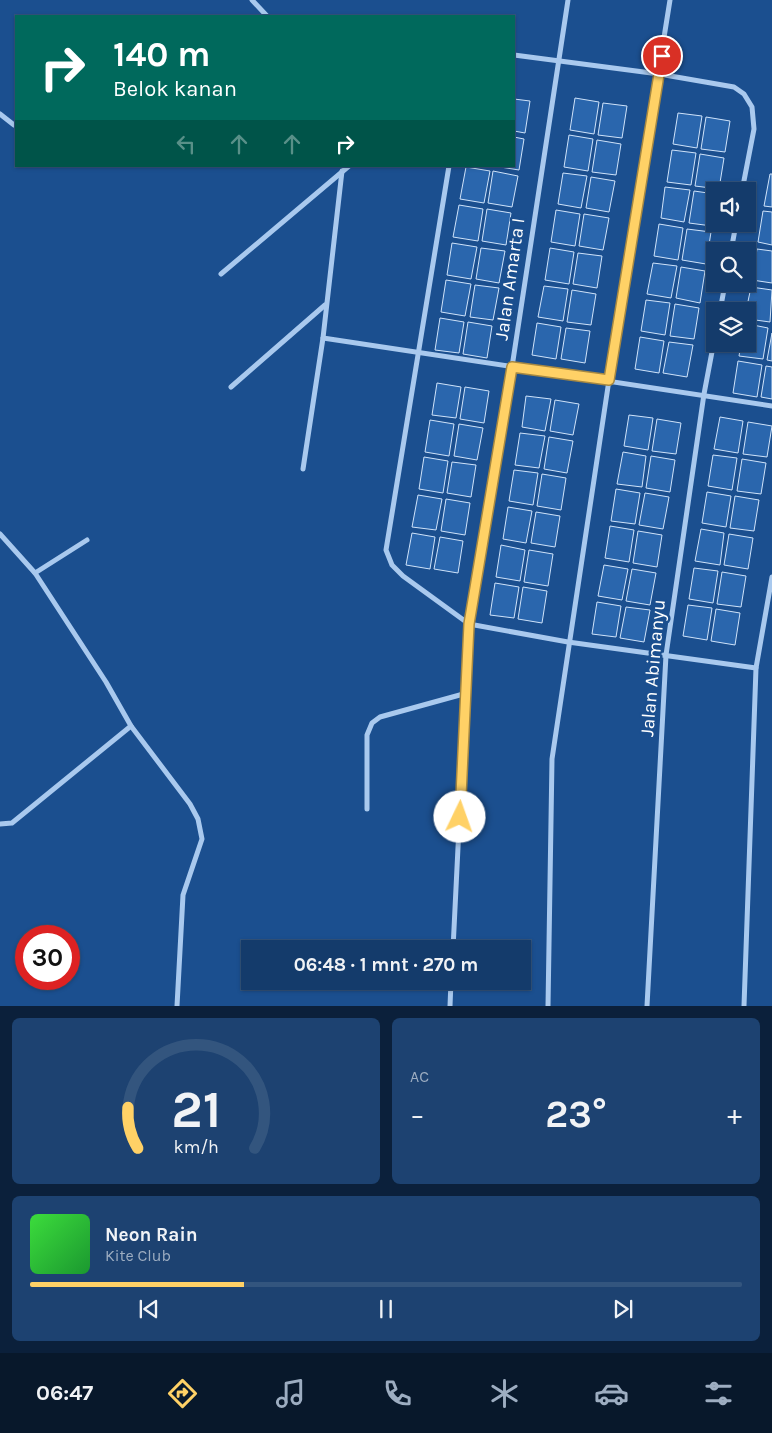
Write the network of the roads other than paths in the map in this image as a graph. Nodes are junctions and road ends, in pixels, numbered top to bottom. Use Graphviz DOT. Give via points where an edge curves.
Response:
graph roads {
  1 [pos="252,0"];
  2 [pos="568,0"];
  3 [pos="670,0"];
  4 [pos="266,15"];
  5 [pos="515,55"];
  6 [pos="558,61"];
  7 [pos="659,74"];
  8 [pos="0,114"];
  9 [pos="14,125"];
  10 [pos="348,167"];
  11 [pos="448,167"];
  12 [pos="342,171"];
  13 [pos="744,182"];
  14 [pos="221,274"];
  15 [pos="325,305"];
  16 [pos="323,338"];
  17 [pos="419,352"];
  18 [pos="712,352"];
  19 [pos="512,367"];
  20 [pos="609,380"];
  21 [pos="231,388"];
  22 [pos="704,394"];
  23 [pos="772,406"];
  24 [pos="303,469"];
  25 [pos="0,534"];
  26 [pos="87,540"];
  27 [pos="35,573"];
  28 [pos="772,577"];
  29 [pos="469,624"];
  30 [pos="568,642"];
  31 [pos="666,655"];
  32 [pos="756,668"];
  33 [pos="467,693"];
  34 [pos="131,726"];
  35 [pos="367,809"];
  36 [pos="0,824"];
  37 [pos="453,940"];
  38 [pos="451,990"];
  39 [pos="177,1006"];
  40 [pos="450,1006"];
  41 [pos="548,1006"];
  42 [pos="647,1006"];
  43 [pos="744,1006"];
  1 -- 4 [label="street"];
  2 -- 6 [label="street, Jalan Amarta I"];
  3 -- 7 [label="street"];
  5 -- 6 [label="street"];
  6 -- 7 [label="street"];
  6 -- 19 [label="street, Jalan Amarta I"];
  7 -- 13 [label="street" via="734,87 744,94 752,107 754,129"];
  7 -- 20 [label="street"];
  8 -- 9 [label="street"];
  10 -- 12 [label="street"];
  11 -- 17 [label="street"];
  12 -- 14 [label="street"];
  12 -- 15 [label="street"];
  15 -- 16 [label="street"];
  15 -- 21 [label="street"];
  16 -- 17 [label="street"];
  16 -- 24 [label="street"];
  17 -- 19 [label="street"];
  17 -- 29 [label="street" via="386,550 392,564 403,576"];
  18 -- 22 [label="street, Jalan Abimanyu"];
  19 -- 20 [label="street"];
  19 -- 29 [label="street, Jalan Amarta I"];
  20 -- 22 [label="street"];
  20 -- 30 [label="street"];
  22 -- 23 [label="street"];
  22 -- 31 [label="street, Jalan Abimanyu"];
  25 -- 27 [label="street"];
  26 -- 27 [label="street"];
  27 -- 34 [label="street"];
  28 -- 32 [label="street"];
  29 -- 30 [label="street"];
  29 -- 33 [label="street, Jalan Amarta I"];
  30 -- 31 [label="street"];
  30 -- 41 [label="street" via="552,758"];
  31 -- 32 [label="street"];
  31 -- 42 [label="street, Jalan Abimanyu"];
  32 -- 43 [label="street"];
  33 -- 35 [label="street" via="380,717 372,723 367,735"];
  33 -- 37 [label="street, Jalan Amarta I"];
  34 -- 36 [label="street" via="12,823"];
  34 -- 39 [label="street" via="190,804 198,819 202,840 183,895"];
  38 -- 40 [label="street"];
}
